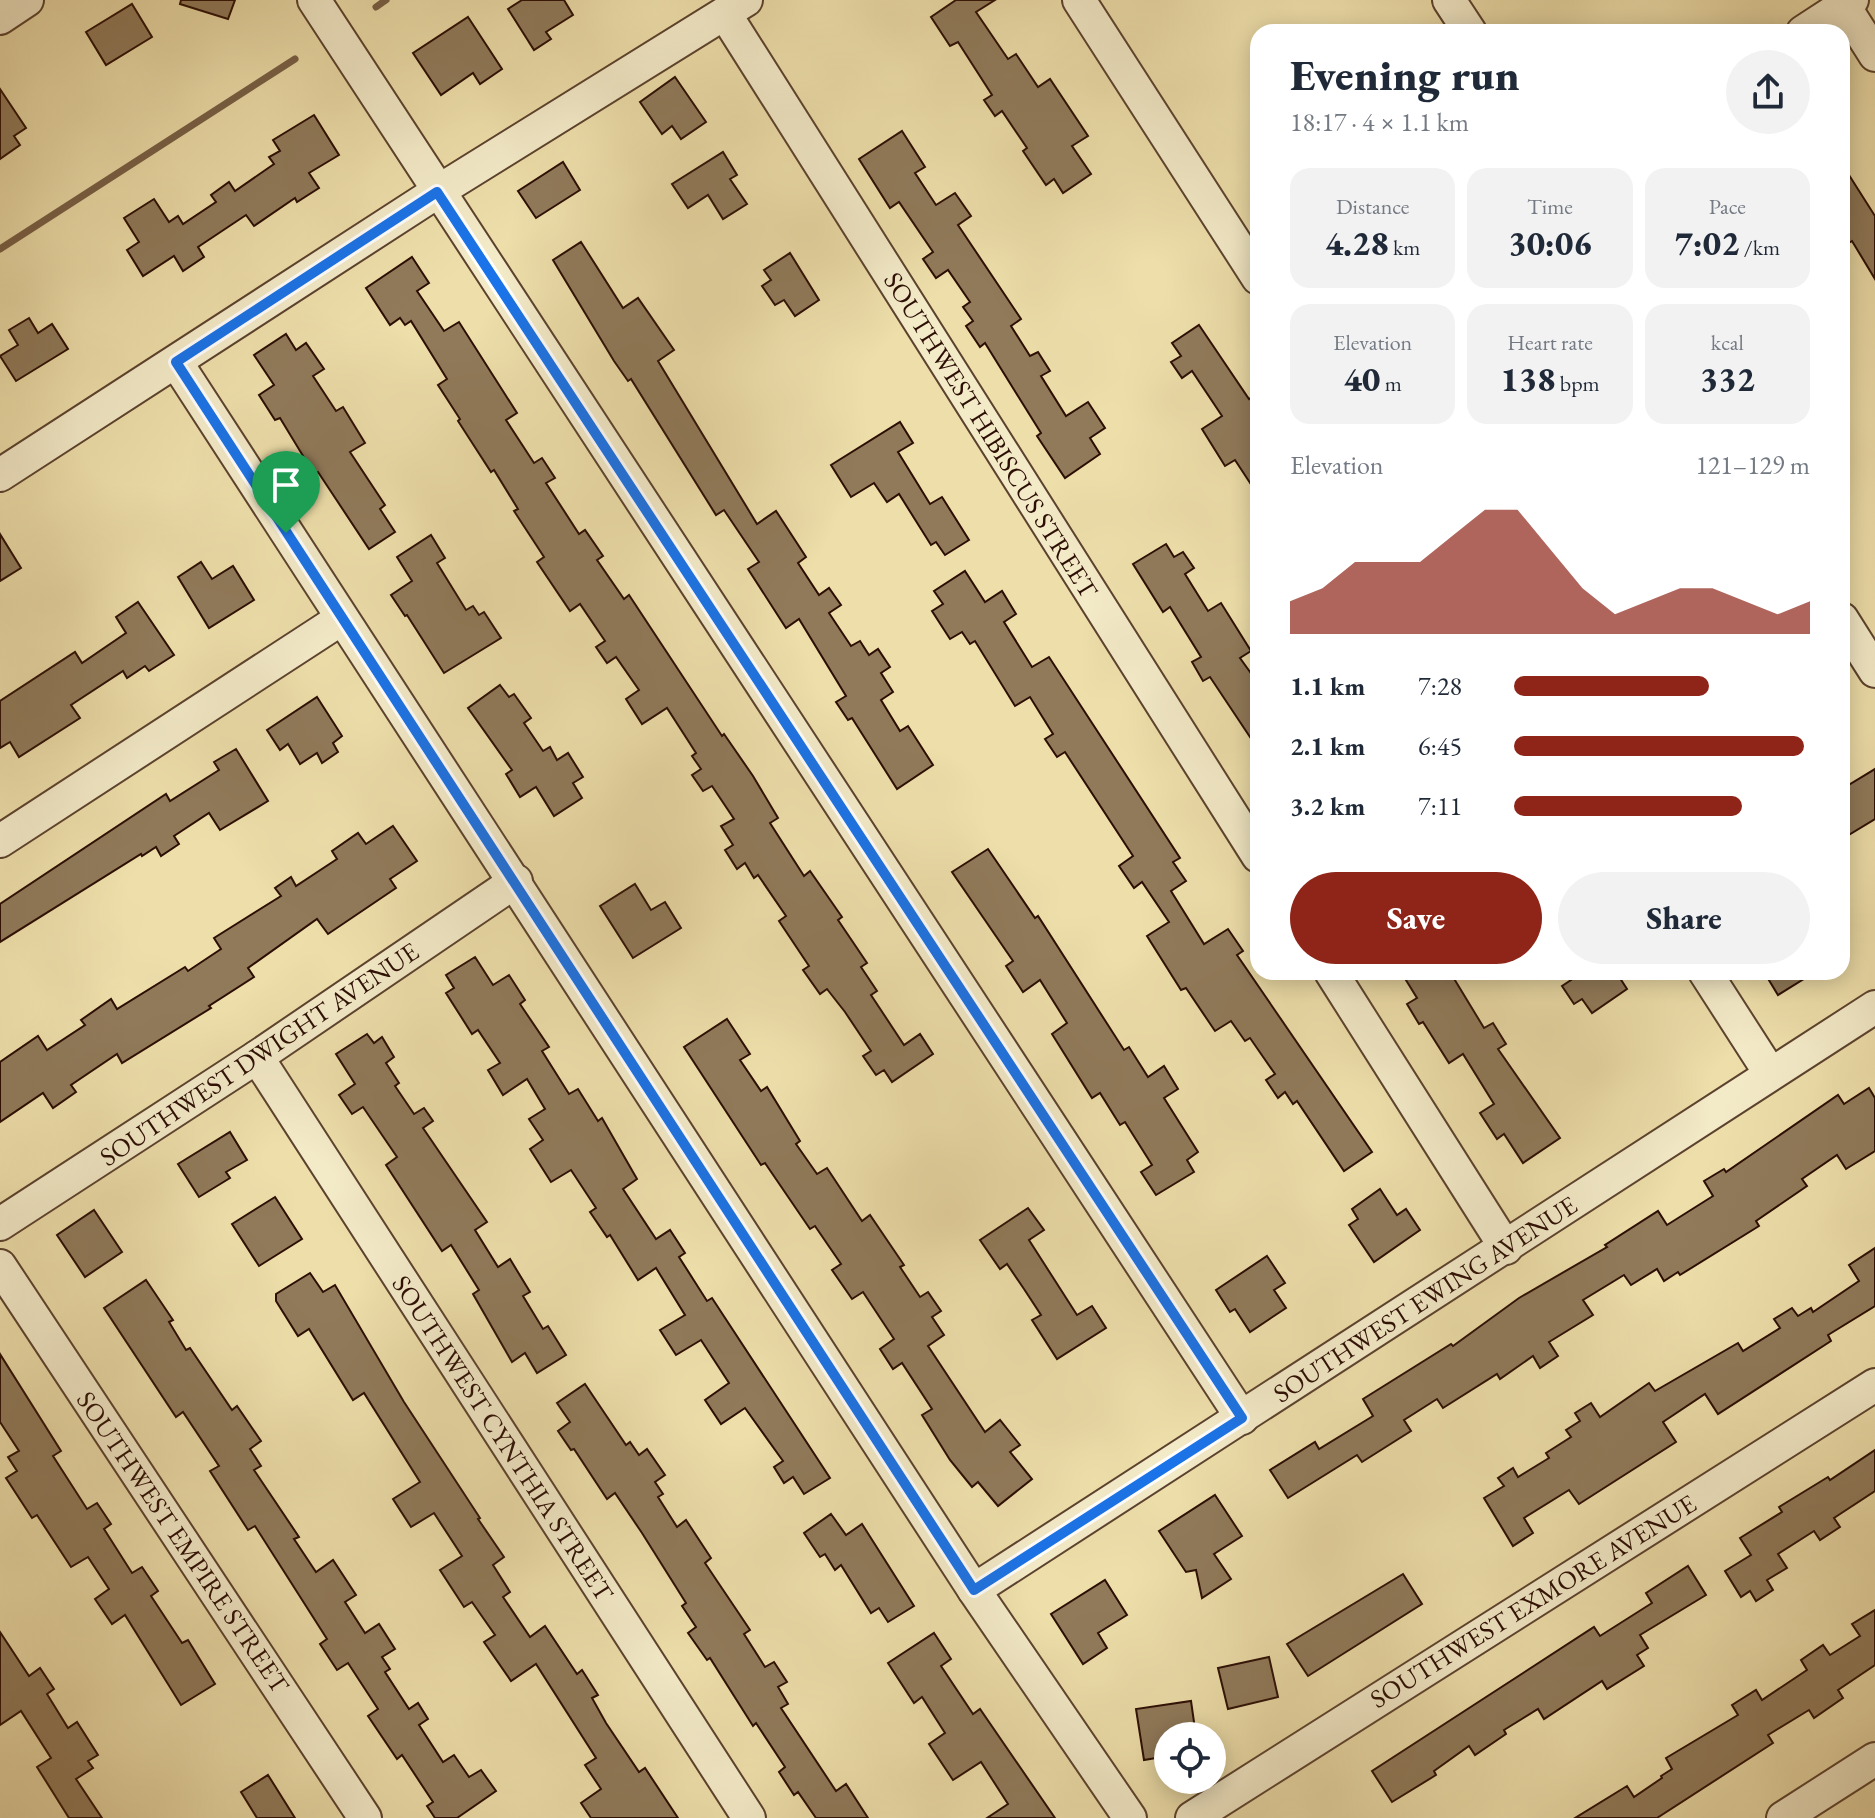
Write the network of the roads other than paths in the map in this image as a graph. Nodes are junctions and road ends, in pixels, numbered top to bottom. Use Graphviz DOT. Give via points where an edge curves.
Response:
graph roads {
  1 [pos="27,0"];
  2 [pos="314,0"];
  3 [pos="1079,0"];
  4 [pos="1449,0"];
  5 [pos="1848,3"];
  6 [pos="736,7"];
  7 [pos="0,18"];
  8 [pos="1465,24"];
  9 [pos="1815,24"];
  10 [pos="1875,55"];
  11 [pos="437,192"];
  12 [pos="1250,266"];
  13 [pos="176,362"];
  14 [pos="0,475"];
  15 [pos="341,619"];
  16 [pos="1850,632"];
  17 [pos="1875,671"];
  18 [pos="0,841"];
  19 [pos="1250,843"];
  20 [pos="516,881"];
  21 [pos="1336,980"];
  22 [pos="1710,980"];
  23 [pos="1875,1007"];
  24 [pos="257,1057"];
  25 [pos="1770,1073"];
  26 [pos="0,1224"];
  27 [pos="1506,1248"];
  28 [pos="0,1266"];
  29 [pos="1875,1385"];
  30 [pos="1242,1418"];
  31 [pos="974,1590"];
  32 [pos="1875,1759"];
  33 [pos="365,1818"];
  34 [pos="749,1818"];
  35 [pos="1130,1818"];
  36 [pos="1192,1818"];
  37 [pos="1783,1818"];
  1 -- 7 [label="street"];
  2 -- 11 [label="street"];
  3 -- 12 [label="street"];
  4 -- 8 [label="street"];
  5 -- 9 [label="street"];
  5 -- 10 [label="street"];
  6 -- 11 [label="street"];
  6 -- 19 [label="street, SOUTHWEST HIBISCUS STREET"];
  11 -- 13 [label="street"];
  11 -- 30 [label="street"];
  13 -- 14 [label="street"];
  13 -- 15 [label="street"];
  15 -- 18 [label="street"];
  15 -- 20 [label="street"];
  16 -- 17 [label="street"];
  20 -- 24 [label="street, SOUTHWEST DWIGHT AVENUE"];
  20 -- 31 [label="street"];
  21 -- 27 [label="street"];
  22 -- 25 [label="street"];
  23 -- 25 [label="street, SOUTHWEST EWING AVENUE"];
  24 -- 26 [label="street, SOUTHWEST DWIGHT AVENUE"];
  24 -- 34 [label="street, SOUTHWEST CYNTHIA STREET"];
  25 -- 27 [label="street, SOUTHWEST EWING AVENUE"];
  27 -- 30 [label="street, SOUTHWEST EWING AVENUE"];
  28 -- 33 [label="street, SOUTHWEST EMPIRE STREET"];
  29 -- 36 [label="street, SOUTHWEST EXMORE AVENUE"];
  30 -- 31 [label="street, SOUTHWEST EWING AVENUE"];
  31 -- 35 [label="street"];
  32 -- 37 [label="street"];
}
